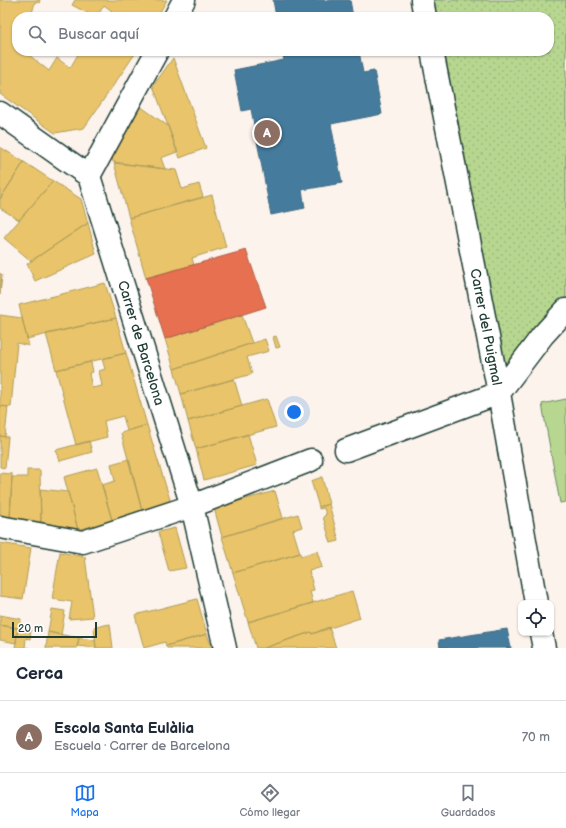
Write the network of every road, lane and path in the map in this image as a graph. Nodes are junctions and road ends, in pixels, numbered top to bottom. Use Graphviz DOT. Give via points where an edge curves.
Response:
graph roads {
  1 [pos="184,0"];
  2 [pos="422,0"];
  3 [pos="178,12"];
  4 [pos="424,12"];
  5 [pos="154,56"];
  6 [pos="433,56"];
  7 [pos="0,112"];
  8 [pos="89,176"];
  9 [pos="566,310"];
  10 [pos="499,393"];
  11 [pos="346,450"];
  12 [pos="311,460"];
  13 [pos="192,506"];
  14 [pos="0,527"];
  15 [pos="535,600"];
  16 [pos="542,636"];
  17 [pos="225,648"];
  18 [pos="544,648"];
  1 -- 3 [label="street"];
  2 -- 4 [label="street"];
  5 -- 8 [label="street"];
  6 -- 10 [label="street, Carrer del Puigmal"];
  7 -- 8 [label="street"];
  8 -- 13 [label="street, Carrer de Barcelona"];
  9 -- 10 [label="street" via="543,335"];
  10 -- 11 [label="street"];
  10 -- 15 [label="street, Carrer del Puigmal"];
  12 -- 13 [label="street"];
  13 -- 14 [label="street" via="83,542"];
  13 -- 17 [label="street, Carrer de Barcelona"];
  16 -- 18 [label="street"];
}
